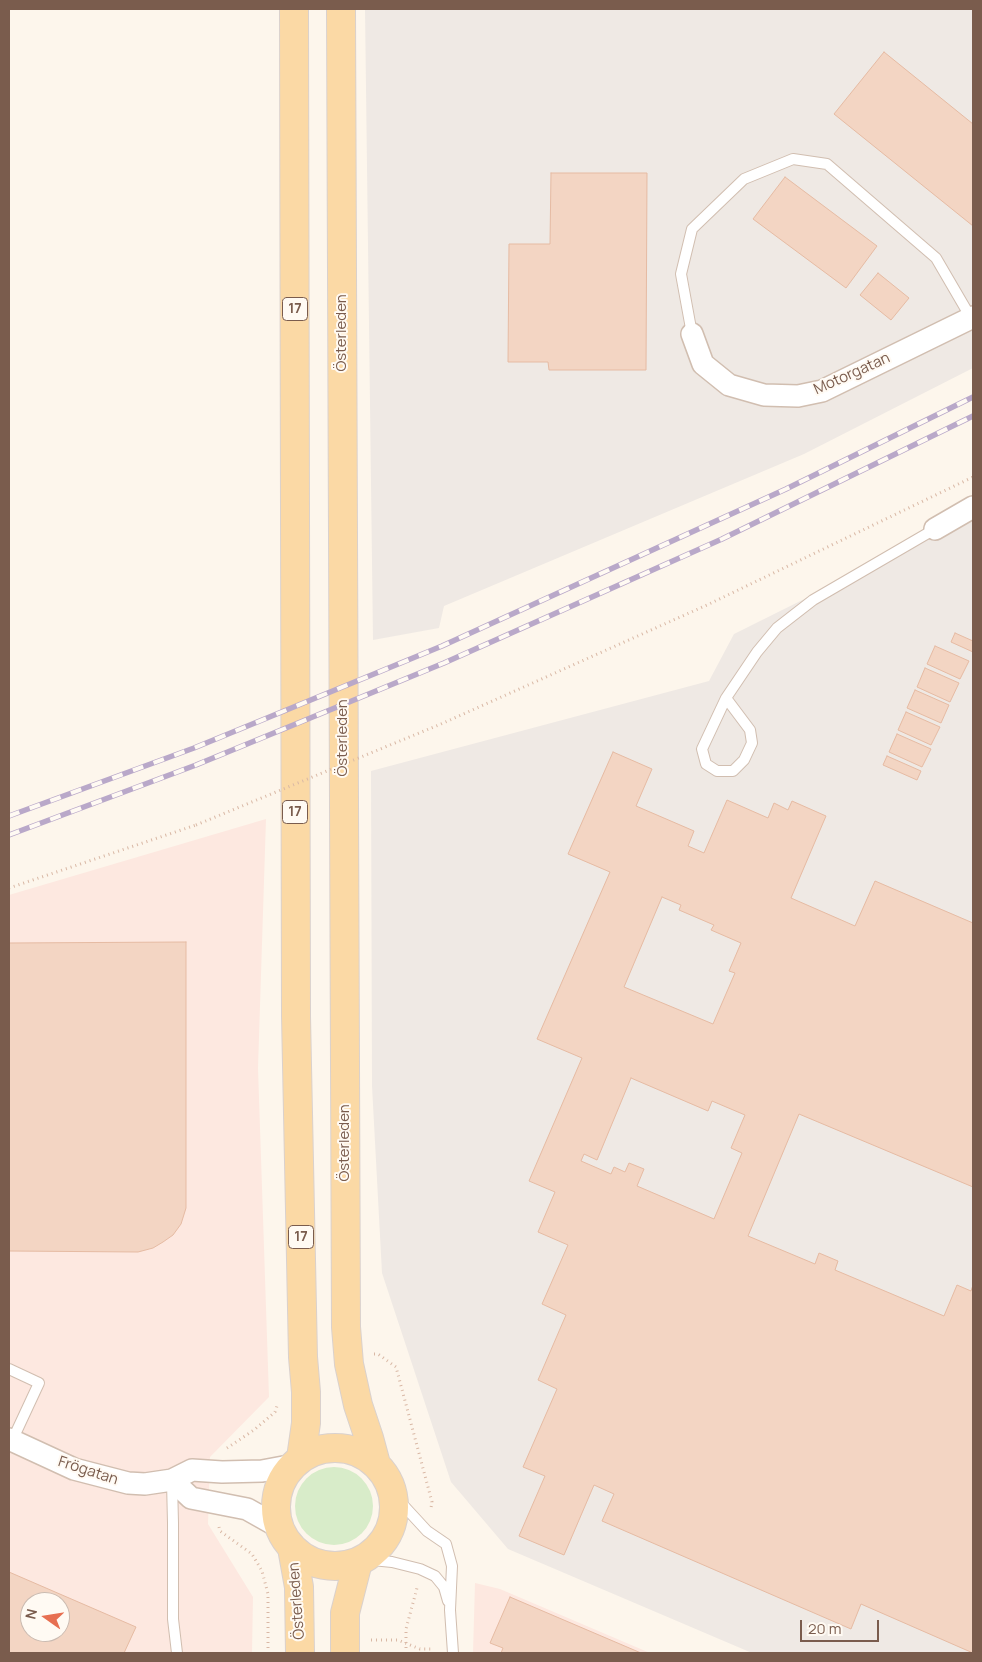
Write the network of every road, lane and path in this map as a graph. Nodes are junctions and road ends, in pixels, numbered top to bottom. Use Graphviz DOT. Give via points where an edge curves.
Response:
graph roads {
  1 [pos="294,9"];
  2 [pos="341,9"];
  3 [pos="972,317"];
  4 [pos="692,334"];
  5 [pos="973,476"];
  6 [pos="973,507"];
  7 [pos="935,529"];
  8 [pos="726,698"];
  9 [pos="9,888"];
  10 [pos="370,1354"];
  11 [pos="9,1369"];
  12 [pos="279,1399"];
  13 [pos="10,1440"];
  14 [pos="226,1449"];
  15 [pos="297,1461"];
  16 [pos="376,1464"];
  17 [pos="172,1480"];
  18 [pos="392,1493"];
  19 [pos="430,1516"];
  20 [pos="218,1524"];
  21 [pos="285,1538"];
  22 [pos="360,1560"];
  23 [pos="417,1586"];
  24 [pos="450,1610"];
  25 [pos="406,1643"];
  26 [pos="357,1647"];
  27 [pos="434,1649"];
  28 [pos="177,1653"];
  29 [pos="268,1653"];
  30 [pos="300,1653"];
  31 [pos="406,1653"];
  32 [pos="454,1653"];
  1 -- 15 [label="main road, 17" via="296,1016 306,1415"];
  2 -- 16 [label="main road, Österleden" via="346,1327 349,1364"];
  3 -- 4 [label="street, Motorgatan" via="822,391 798,396 764,395 729,384 704,364"];
  3 -- 4 [label="lane" via="936,258 827,164 793,159 744,179 692,229 681,274"];
  5 -- 9 [label="path, bridge" via="707,605 441,724 196,825"];
  6 -- 7 [label="street"];
  7 -- 8 [label="lane" via="813,600 776,628"];
  8 -- 8 [label="lane" via="702,750 706,764 717,771 733,771 744,760 752,743 750,730"];
  10 -- 19 [label="path" via="378,1354 396,1368 432,1502"];
  11 -- 13 [label="lane" via="39,1383"];
  12 -- 14 [label="path" via="275,1412"];
  13 -- 17 [label="street, Frögatan" via="74,1469 128,1484"];
  15 -- 16 [label="main road" via="318,1450 335,1448 361,1454"];
  15 -- 17 [label="street, Frögatan" via="262,1471 192,1470"];
  15 -- 21 [label="main road, 17" via="286,1473 277,1494 276,1516"];
  16 -- 18 [label="main road"];
  17 -- 21 [label="street" via="191,1498 247,1509"];
  17 -- 28 [label="lane" via="173,1619"];
  18 -- 22 [label="main road" via="393,1512 388,1531 378,1547"];
  18 -- 24 [label="lane" via="427,1531 446,1544 452,1566"];
  20 -- 29 [label="path" via="220,1531 252,1554 262,1571 268,1594"];
  21 -- 22 [label="main road" via="308,1560 323,1565 338,1566"];
  21 -- 30 [label="main road, Österleden / 17" via="299,1587"];
  22 -- 24 [label="lane" via="411,1566 435,1576 444,1587"];
  22 -- 26 [label="main road" via="345,1613"];
  23 -- 25 [label="path" via="406,1629"];
  24 -- 32 [label="lane"];
  25 -- 26 [label="path" via="398,1640"];
  25 -- 27 [label="path" via="420,1649"];
  25 -- 31 [label="path"];
}
